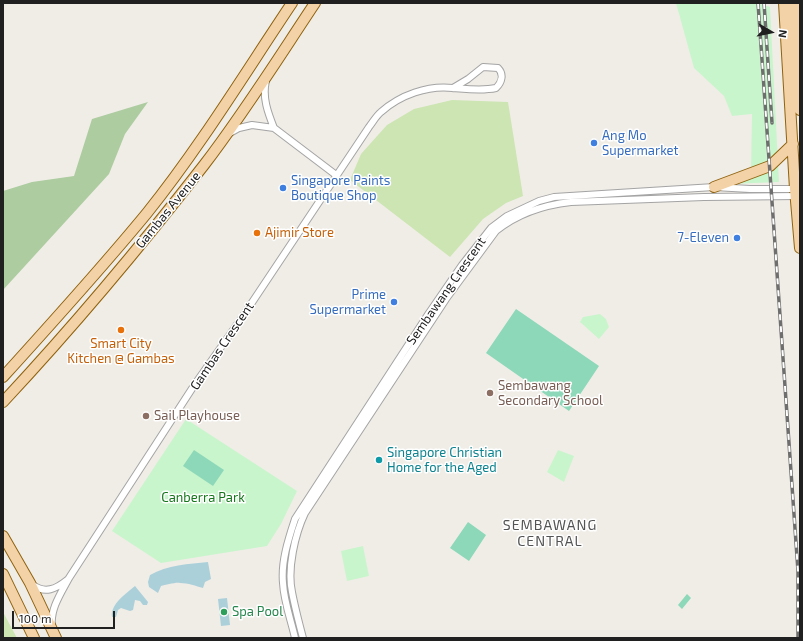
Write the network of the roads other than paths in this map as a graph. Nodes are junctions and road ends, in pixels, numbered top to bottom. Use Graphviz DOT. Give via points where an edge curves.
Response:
graph roads {
  1 [pos="292,3"];
  2 [pos="315,3"];
  3 [pos="789,7"];
  4 [pos="268,73"];
  5 [pos="453,88"];
  6 [pos="800,110"];
  7 [pos="274,128"];
  8 [pos="225,135"];
  9 [pos="793,144"];
  10 [pos="178,172"];
  11 [pos="336,175"];
  12 [pos="189,183"];
  13 [pos="714,187"];
  14 [pos="798,193"];
  15 [pos="147,213"];
  16 [pos="158,222"];
  17 [pos="800,248"];
  18 [pos="3,377"];
  19 [pos="3,402"];
  20 [pos="3,536"];
  21 [pos="3,574"];
  22 [pos="69,578"];
  23 [pos="30,583"];
  24 [pos="55,635"];
  25 [pos="32,636"];
  26 [pos="295,638"];
  27 [pos="303,638"];
  1 -- 10 [label="main road, Gambas Avenue"];
  2 -- 4 [label="main road, Gambas Avenue"];
  3 -- 6 [label="main road"];
  3 -- 9 [label="main road"];
  4 -- 7 [label="street" via="265,86 266,104"];
  4 -- 8 [label="main road, Gambas Avenue"];
  5 -- 5 [label="street, Gambas Crescent" via="483,66 498,68 501,73 501,81 496,88"];
  5 -- 11 [label="street, Gambas Crescent" via="417,92 399,99 386,108 369,127"];
  7 -- 8 [label="street" via="252,125"];
  7 -- 11 [label="street"];
  8 -- 12 [label="main road, Gambas Avenue"];
  9 -- 13 [label="main road" via="770,166"];
  9 -- 14 [label="main road"];
  10 -- 12 [label="main road" via="176,178 180,187"];
  10 -- 15 [label="main road, Gambas Avenue"];
  11 -- 22 [label="street, Gambas Crescent"];
  12 -- 16 [label="main road, Gambas Avenue"];
  13 -- 14 [label="street, Sembawang Crescent"];
  13 -- 26 [label="street, Sembawang Crescent" via="554,197 507,216 491,228 429,313 294,519 282,571 284,592"];
  14 -- 17 [label="main road"];
  14 -- 27 [label="street, Sembawang Crescent" via="571,202 537,209 496,231 446,299 300,523 292,554 291,591"];
  15 -- 16 [label="main road" via="158,210"];
  15 -- 18 [label="main road, Gambas Avenue"];
  16 -- 19 [label="main road, Gambas Avenue" via="129,259"];
  20 -- 23 [label="main road"];
  21 -- 25 [label="main road"];
  22 -- 23 [label="street, Gambas Crescent" via="49,590 41,590"];
  22 -- 24 [label="street, Gambas Crescent" via="52,614"];
  23 -- 24 [label="main road"];
}
